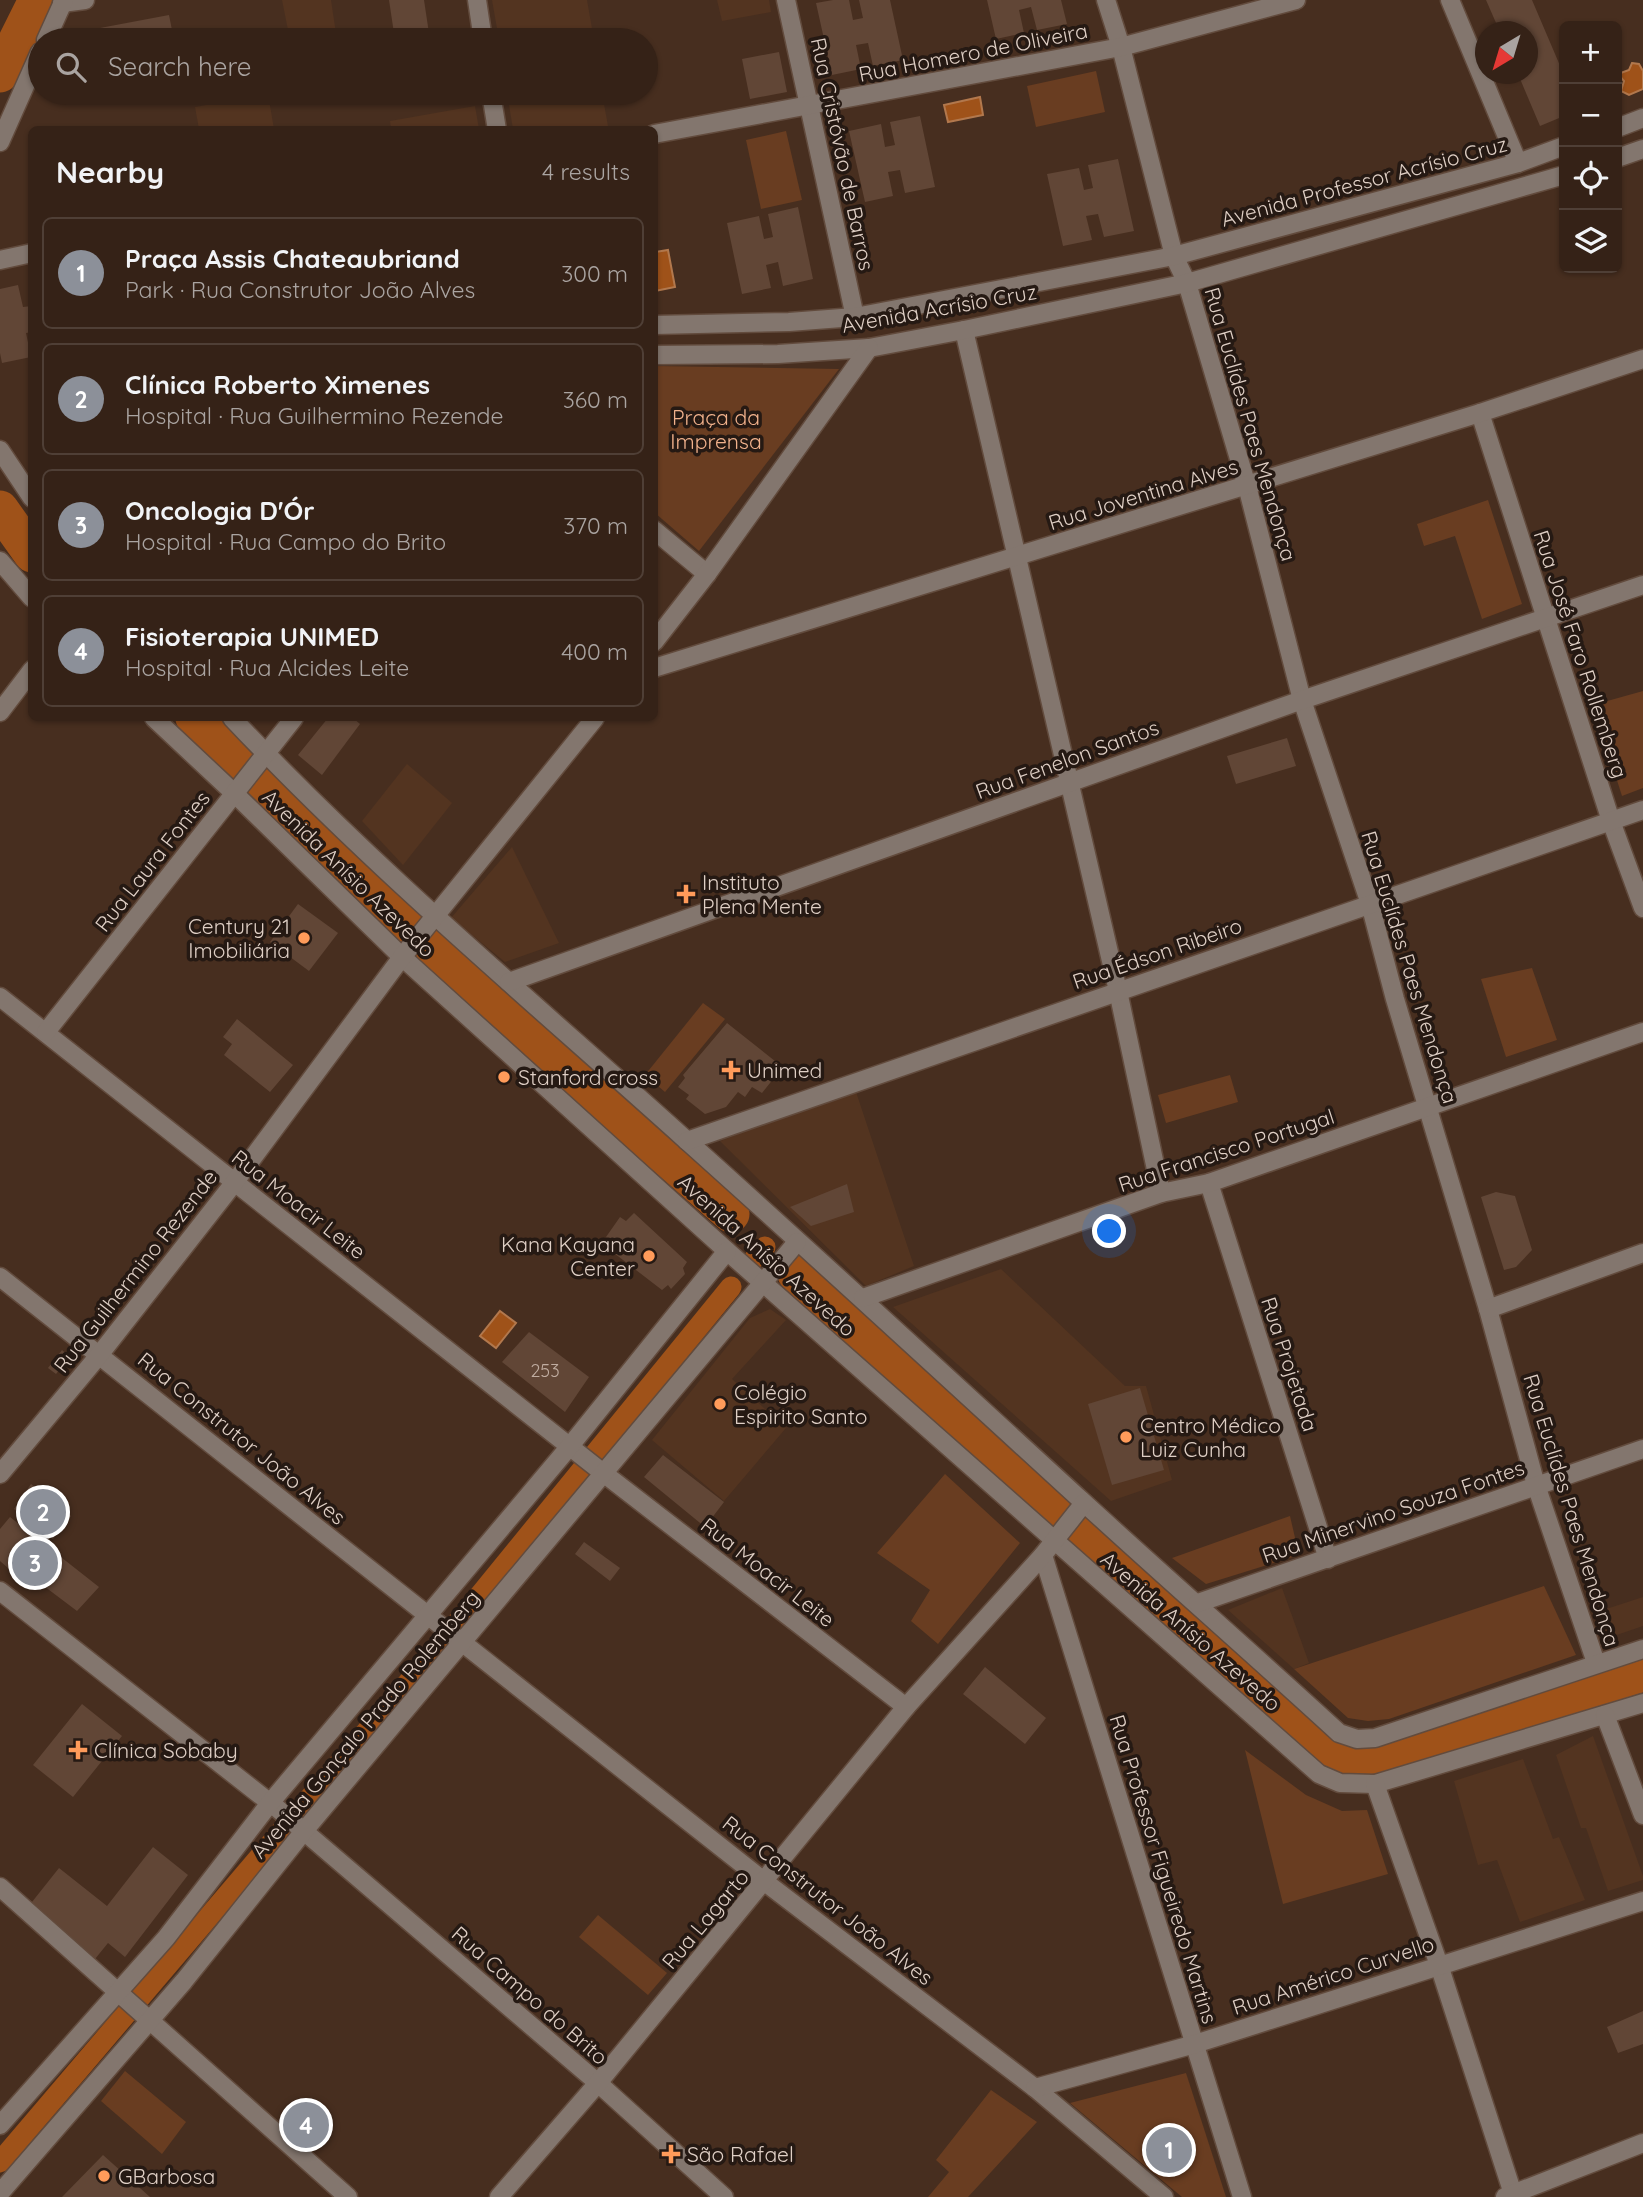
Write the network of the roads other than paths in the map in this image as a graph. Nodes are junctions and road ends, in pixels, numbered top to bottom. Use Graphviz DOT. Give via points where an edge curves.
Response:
graph roads {
  1 [pos="85,0"];
  2 [pos="477,0"];
  3 [pos="786,0"];
  4 [pos="1107,0"];
  5 [pos="1296,0"];
  6 [pos="1450,0"];
  7 [pos="63,2"];
  8 [pos="51,28"];
  9 [pos="481,28"];
  10 [pos="1121,47"];
  11 [pos="28,79"];
  12 [pos="493,105"];
  13 [pos="809,107"];
  14 [pos="1643,118"];
  15 [pos="495,126"];
  16 [pos="1622,126"];
  17 [pos="658,133"];
  18 [pos="0,142"];
  19 [pos="1561,147"];
  20 [pos="1639,151"];
  21 [pos="1622,156"];
  22 [pos="1518,163"];
  23 [pos="1643,170"];
  24 [pos="1559,176"];
  25 [pos="28,254"];
  26 [pos="1174,256"];
  27 [pos="0,260"];
  28 [pos="1187,283"];
  29 [pos="855,317"];
  30 [pos="658,325"];
  31 [pos="964,330"];
  32 [pos="869,348"];
  33 [pos="658,355"];
  34 [pos="1643,359"];
  35 [pos="1480,413"];
  36 [pos="0,450"];
  37 [pos="1247,486"];
  38 [pos="28,492"];
  39 [pos="658,533"];
  40 [pos="1017,556"];
  41 [pos="0,561"];
  42 [pos="707,574"];
  43 [pos="1643,584"];
  44 [pos="28,592"];
  45 [pos="1545,617"];
  46 [pos="658,637"];
  47 [pos="658,667"];
  48 [pos="28,675"];
  49 [pos="1302,700"];
  50 [pos="0,712"];
  51 [pos="158,721"];
  52 [pos="234,721"];
  53 [pos="291,721"];
  54 [pos="593,721"];
  55 [pos="261,759"];
  56 [pos="1069,783"];
  57 [pos="238,789"];
  58 [pos="1643,810"];
  59 [pos="1611,821"];
  60 [pos="1370,904"];
  61 [pos="1643,908"];
  62 [pos="431,922"];
  63 [pos="404,954"];
  64 [pos="509,982"];
  65 [pos="1118,991"];
  66 [pos="0,997"];
  67 [pos="46,1032"];
  68 [pos="1643,1032"];
  69 [pos="1429,1107"];
  70 [pos="687,1141"];
  71 [pos="234,1183"];
  72 [pos="1209,1184"];
  73 [pos="1161,1193"];
  74 [pos="797,1242"];
  75 [pos="727,1251"];
  76 [pos="1643,1253"];
  77 [pos="0,1277"];
  78 [pos="764,1282"];
  79 [pos="863,1298"];
  80 [pos="1488,1309"];
  81 [pos="100,1354"];
  82 [pos="574,1449"];
  83 [pos="1643,1449"];
  84 [pos="598,1468"];
  85 [pos="0,1474"];
  86 [pos="1536,1485"];
  87 [pos="1079,1508"];
  88 [pos="1053,1542"];
  89 [pos="1328,1559"];
  90 [pos="0,1591"];
  91 [pos="1198,1603"];
  92 [pos="433,1619"];
  93 [pos="458,1639"];
  94 [pos="1643,1649"];
  95 [pos="1596,1663"];
  96 [pos="1643,1703"];
  97 [pos="906,1707"];
  98 [pos="1605,1715"];
  99 [pos="1375,1784"];
  100 [pos="274,1806"];
  101 [pos="1643,1815"];
  102 [pos="301,1829"];
  103 [pos="765,1882"];
  104 [pos="0,1887"];
  105 [pos="1643,1901"];
  106 [pos="1439,1965"];
  107 [pos="119,1995"];
  108 [pos="146,2018"];
  109 [pos="1195,2044"];
  110 [pos="598,2083"];
  111 [pos="1035,2088"];
  112 [pos="0,2125"];
  113 [pos="1643,2143"];
  114 [pos="0,2193"];
  115 [pos="1510,2196"];
  116 [pos="348,2197"];
  117 [pos="499,2197"];
  118 [pos="724,2197"];
  119 [pos="1164,2197"];
  120 [pos="1242,2197"];
  1 -- 7 [label="street"];
  2 -- 9 [label="street"];
  3 -- 13 [label="street, Rua Cristóvão de Barros"];
  4 -- 10 [label="street, Rua Euclídes Paes Mendonça"];
  5 -- 10 [label="street, Rua Homero de Oliveira"];
  6 -- 22 [label="street"];
  7 -- 8 [label="street"];
  10 -- 13 [label="street, Rua Homero de Oliveira"];
  10 -- 26 [label="street, Rua Euclídes Paes Mendonça"];
  11 -- 18 [label="street"];
  12 -- 15 [label="street"];
  13 -- 17 [label="street, Rua Homero de Oliveira"];
  13 -- 29 [label="street, Rua Cristóvão de Barros"];
  14 -- 16 [label="street"];
  19 -- 22 [label="street, Avenida Professor Acrísio Cruz"];
  20 -- 21 [label="street"];
  20 -- 23 [label="street"];
  22 -- 26 [label="street, Avenida Professor Acrísio Cruz"];
  24 -- 28 [label="street"];
  25 -- 27 [label="street"];
  26 -- 28 [label="street, Rua Euclídes Paes Mendonça"];
  26 -- 29 [label="street, Avenida Acrísio Cruz"];
  28 -- 31 [label="street, Avenida Acrísio Cruz"];
  28 -- 37 [label="street, Rua Euclídes Paes Mendonça"];
  29 -- 30 [label="street, Avenida Acrísio Cruz"];
  31 -- 32 [label="street, Avenida Acrísio Cruz"];
  31 -- 40 [label="street"];
  32 -- 33 [label="street, Avenida Acrísio Cruz"];
  32 -- 42 [label="street"];
  34 -- 35 [label="street, Rua Joventina Alves"];
  35 -- 37 [label="street, Rua Joventina Alves"];
  35 -- 45 [label="street, Rua José Faro Rollemberg"];
  36 -- 38 [label="street"];
  37 -- 40 [label="street, Rua Joventina Alves"];
  37 -- 49 [label="street, Rua Euclídes Paes Mendonça"];
  39 -- 42 [label="street"];
  40 -- 47 [label="street, Rua Joventina Alves"];
  40 -- 56 [label="street"];
  41 -- 44 [label="street"];
  42 -- 46 [label="street"];
  43 -- 45 [label="street, Rua Fenelon Santos"];
  45 -- 49 [label="street, Rua Fenelon Santos"];
  45 -- 59 [label="street, Rua José Faro Rollemberg"];
  48 -- 50 [label="street"];
  49 -- 56 [label="street, Rua Fenelon Santos"];
  49 -- 60 [label="street, Rua Euclídes Paes Mendonça"];
  51 -- 57 [label="street, Avenida Anísio Azevedo"];
  52 -- 55 [label="street, Avenida Anísio Azevedo"];
  53 -- 55 [label="street, Rua Laura Fontes"];
  54 -- 62 [label="street"];
  55 -- 57 [label="street, Rua Laura Fontes"];
  55 -- 62 [label="street, Avenida Anísio Azevedo"];
  56 -- 64 [label="street, Rua Fenelon Santos"];
  56 -- 65 [label="street"];
  57 -- 63 [label="street, Avenida Anísio Azevedo"];
  57 -- 67 [label="street, Rua Laura Fontes"];
  58 -- 59 [label="street, Rua Édson Ribeiro"];
  59 -- 60 [label="street, Rua Édson Ribeiro"];
  59 -- 61 [label="street, Rua José Faro Rollemberg"];
  60 -- 65 [label="street, Rua Édson Ribeiro"];
  60 -- 69 [label="street, Rua Euclídes Paes Mendonça"];
  62 -- 63 [label="street, Rua Guilhermino Rezende"];
  62 -- 64 [label="street, Avenida Anísio Azevedo"];
  63 -- 71 [label="street, Rua Guilhermino Rezende"];
  63 -- 75 [label="street, Avenida Anísio Azevedo"];
  64 -- 70 [label="street, Avenida Anísio Azevedo"];
  65 -- 70 [label="street, Rua Édson Ribeiro"];
  65 -- 73 [label="street"];
  66 -- 67 [label="street, Rua Moacir Leite"];
  67 -- 71 [label="street, Rua Moacir Leite"];
  68 -- 69 [label="street, Rua Francisco Portugal"];
  69 -- 72 [label="street, Rua Francisco Portugal"];
  69 -- 80 [label="street, Rua Euclídes Paes Mendonça"];
  70 -- 74 [label="street, Avenida Anísio Azevedo"];
  71 -- 81 [label="street, Rua Guilhermino Rezende"];
  71 -- 82 [label="street, Rua Moacir Leite"];
  72 -- 73 [label="street, Rua Francisco Portugal"];
  72 -- 89 [label="street, Rua Projetada"];
  73 -- 79 [label="street, Rua Francisco Portugal"];
  74 -- 78 [label="street, Avenida Gonçalo Prado Rolemberg"];
  74 -- 79 [label="street, Avenida Anísio Azevedo"];
  75 -- 78 [label="street, Avenida Anísio Azevedo"];
  75 -- 82 [label="street, Avenida Gonçalo Prado Rolemberg"];
  76 -- 80 [label="street"];
  77 -- 81 [label="street, Rua Construtor João Alves"];
  78 -- 84 [label="street, Avenida Gonçalo Prado Rolemberg"];
  78 -- 88 [label="street, Avenida Anísio Azevedo"];
  79 -- 87 [label="street, Avenida Anísio Azevedo"];
  80 -- 86 [label="street, Rua Euclídes Paes Mendonça"];
  81 -- 85 [label="street, Rua Guilhermino Rezende"];
  81 -- 92 [label="street, Rua Construtor João Alves"];
  82 -- 84 [label="street, Rua Moacir Leite"];
  82 -- 92 [label="street, Avenida Gonçalo Prado Rolemberg"];
  83 -- 86 [label="street, Rua Minervino Souza Fontes"];
  84 -- 93 [label="street, Avenida Gonçalo Prado Rolemberg"];
  84 -- 97 [label="street, Rua Moacir Leite"];
  86 -- 89 [label="street, Rua Minervino Souza Fontes"];
  86 -- 95 [label="street, Rua Euclídes Paes Mendonça"];
  87 -- 88 [label="street, Rua Lagarto"];
  87 -- 91 [label="street, Avenida Anísio Azevedo"];
  88 -- 97 [label="street, Rua Lagarto"];
  88 -- 99 [label="street, Avenida Anísio Azevedo" via="1319,1774 1340,1783"];
  88 -- 109 [label="street, Rua Professor Figueiredo Martins"];
  89 -- 91 [label="street, Rua Minervino Souza Fontes"];
  90 -- 100 [label="street"];
  91 -- 95 [label="street, Avenida Anísio Azevedo" via="1339,1733 1357,1739 1375,1738"];
  92 -- 93 [label="street, Rua Construtor João Alves"];
  92 -- 100 [label="street, Avenida Gonçalo Prado Rolemberg"];
  93 -- 102 [label="street, Avenida Gonçalo Prado Rolemberg"];
  93 -- 103 [label="street, Rua Construtor João Alves"];
  94 -- 95 [label="street"];
  96 -- 98 [label="street, Avenida Anísio Azevedo"];
  97 -- 103 [label="street, Rua Lagarto"];
  98 -- 99 [label="street, Avenida Anísio Azevedo"];
  98 -- 101 [label="street"];
  99 -- 106 [label="street"];
  100 -- 102 [label="street, Rua Campo do Brito"];
  100 -- 107 [label="street, Avenida Gonçalo Prado Rolemberg"];
  102 -- 108 [label="street, Avenida Gonçalo Prado Rolemberg"];
  102 -- 110 [label="street, Rua Campo do Brito"];
  103 -- 110 [label="street, Rua Lagarto"];
  103 -- 111 [label="street, Rua Construtor João Alves"];
  104 -- 107 [label="street"];
  105 -- 106 [label="street, Rua Américo Curvello"];
  106 -- 109 [label="street, Rua Américo Curvello"];
  106 -- 115 [label="street"];
  107 -- 108 [label="street"];
  107 -- 112 [label="street, Avenida Gonçalo Prado Rolemberg"];
  108 -- 114 [label="street, Avenida Gonçalo Prado Rolemberg"];
  108 -- 116 [label="street"];
  109 -- 111 [label="street, Rua Américo Curvello"];
  109 -- 120 [label="street, Rua Professor Figueiredo Martins"];
  110 -- 117 [label="street, Rua Lagarto"];
  110 -- 118 [label="street, Rua Campo do Brito"];
  111 -- 119 [label="street, Rua Construtor João Alves"];
  113 -- 115 [label="street"];
}
